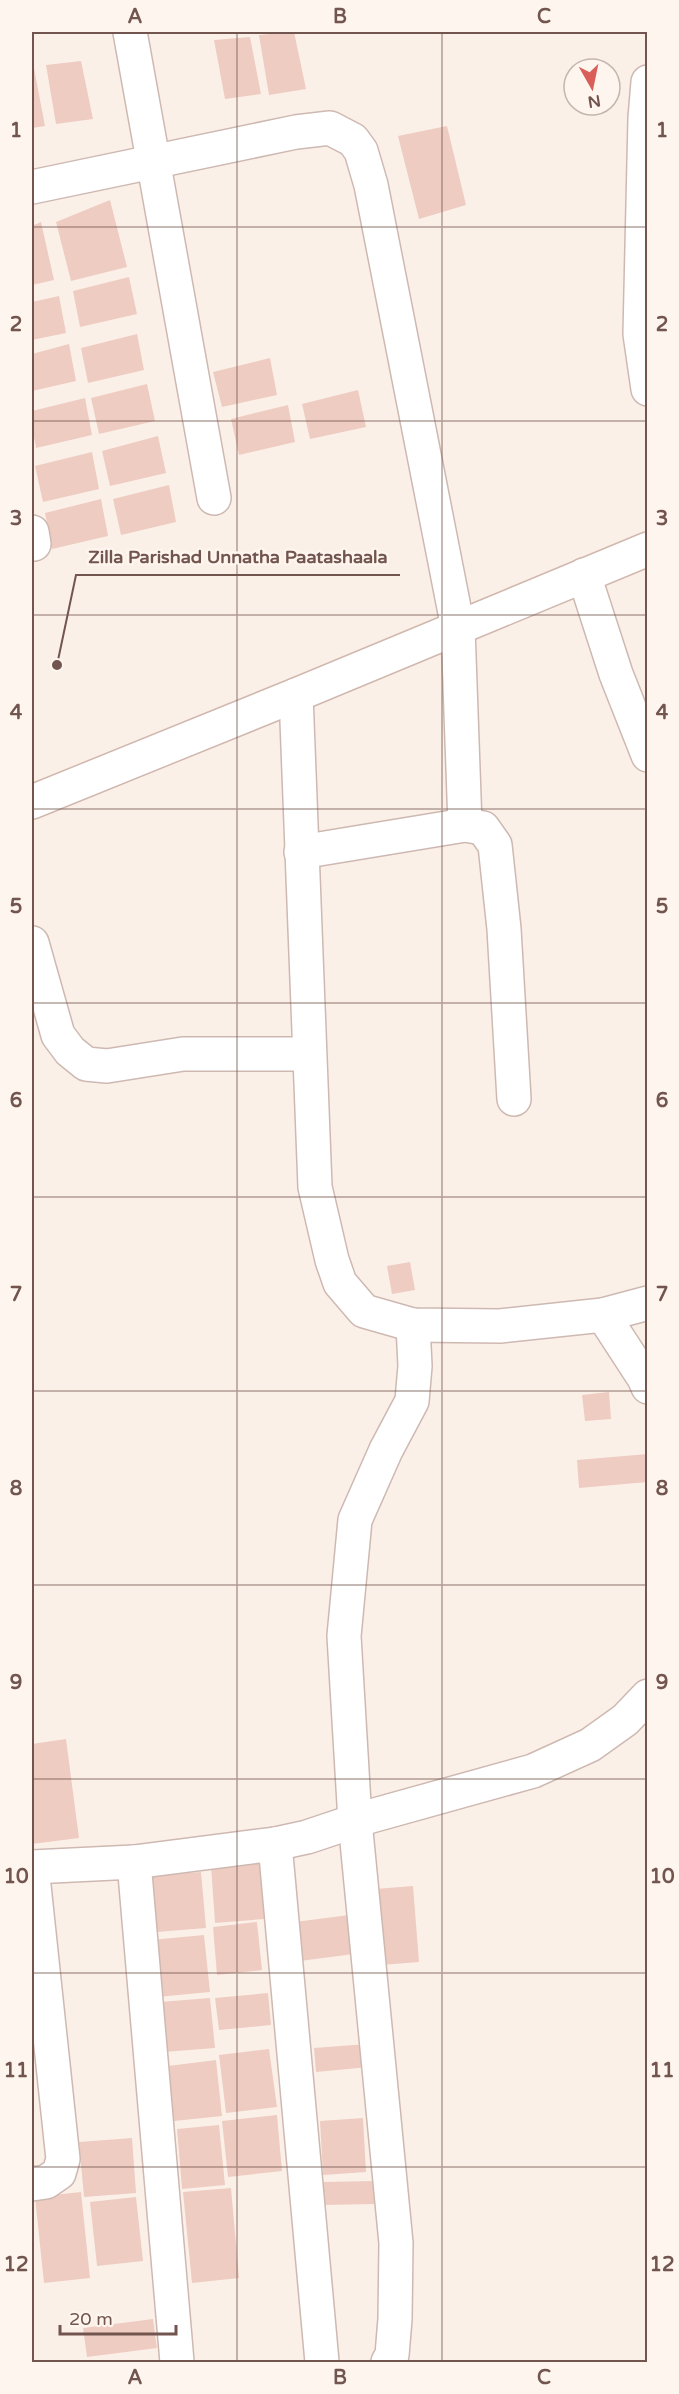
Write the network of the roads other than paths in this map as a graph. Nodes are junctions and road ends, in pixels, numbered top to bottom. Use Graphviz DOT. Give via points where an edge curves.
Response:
graph roads {
  1 [pos="130,32"];
  2 [pos="648,82"];
  3 [pos="154,162"];
  4 [pos="32,187"];
  5 [pos="644,334"];
  6 [pos="648,388"];
  7 [pos="214,498"];
  8 [pos="648,549"];
  9 [pos="584,576"];
  10 [pos="458,628"];
  11 [pos="296,695"];
  12 [pos="648,755"];
  13 [pos="32,802"];
  14 [pos="465,825"];
  15 [pos="301,852"];
  16 [pos="32,943"];
  17 [pos="42,1022"];
  18 [pos="308,1054"];
  19 [pos="514,1100"];
  20 [pos="648,1303"];
  21 [pos="603,1315"];
  22 [pos="413,1325"];
  23 [pos="648,1387"];
  24 [pos="648,1696"];
  25 [pos="355,1821"];
  26 [pos="275,1844"];
  27 [pos="134,1862"];
  28 [pos="32,1867"];
  29 [pos="32,2184"];
  30 [pos="177,2362"];
  31 [pos="322,2362"];
  32 [pos="388,2362"];
  1 -- 3 [label="street"];
  2 -- 5 [label="street"];
  3 -- 4 [label="street"];
  3 -- 7 [label="street"];
  3 -- 10 [label="street" via="330,128 353,140 361,151 374,196"];
  5 -- 6 [label="street"];
  8 -- 9 [label="street"];
  9 -- 10 [label="street"];
  9 -- 12 [label="street"];
  10 -- 11 [label="street"];
  10 -- 14 [label="street"];
  11 -- 13 [label="street"];
  11 -- 15 [label="street"];
  14 -- 15 [label="street"];
  14 -- 19 [label="street" via="483,828 495,845"];
  15 -- 18 [label="street"];
  16 -- 17 [label="street"];
  17 -- 18 [label="street" via="86,1064 107,1066 183,1054"];
  18 -- 22 [label="street" via="315,1187 340,1283 364,1311"];
  20 -- 21 [label="street"];
  21 -- 22 [label="street" via="500,1326"];
  21 -- 23 [label="street"];
  22 -- 25 [label="street" via="416,1366 412,1401 355,1520 344,1636"];
  24 -- 25 [label="street" via="625,1720 590,1746 533,1771"];
  25 -- 26 [label="street" via="307,1838"];
  25 -- 32 [label="street" via="396,2243 395,2319"];
  26 -- 27 [label="street"];
  26 -- 31 [label="street"];
  27 -- 28 [label="street"];
  27 -- 30 [label="street"];
  28 -- 29 [label="street" via="63,2159 59,2173 46,2182"];
}
